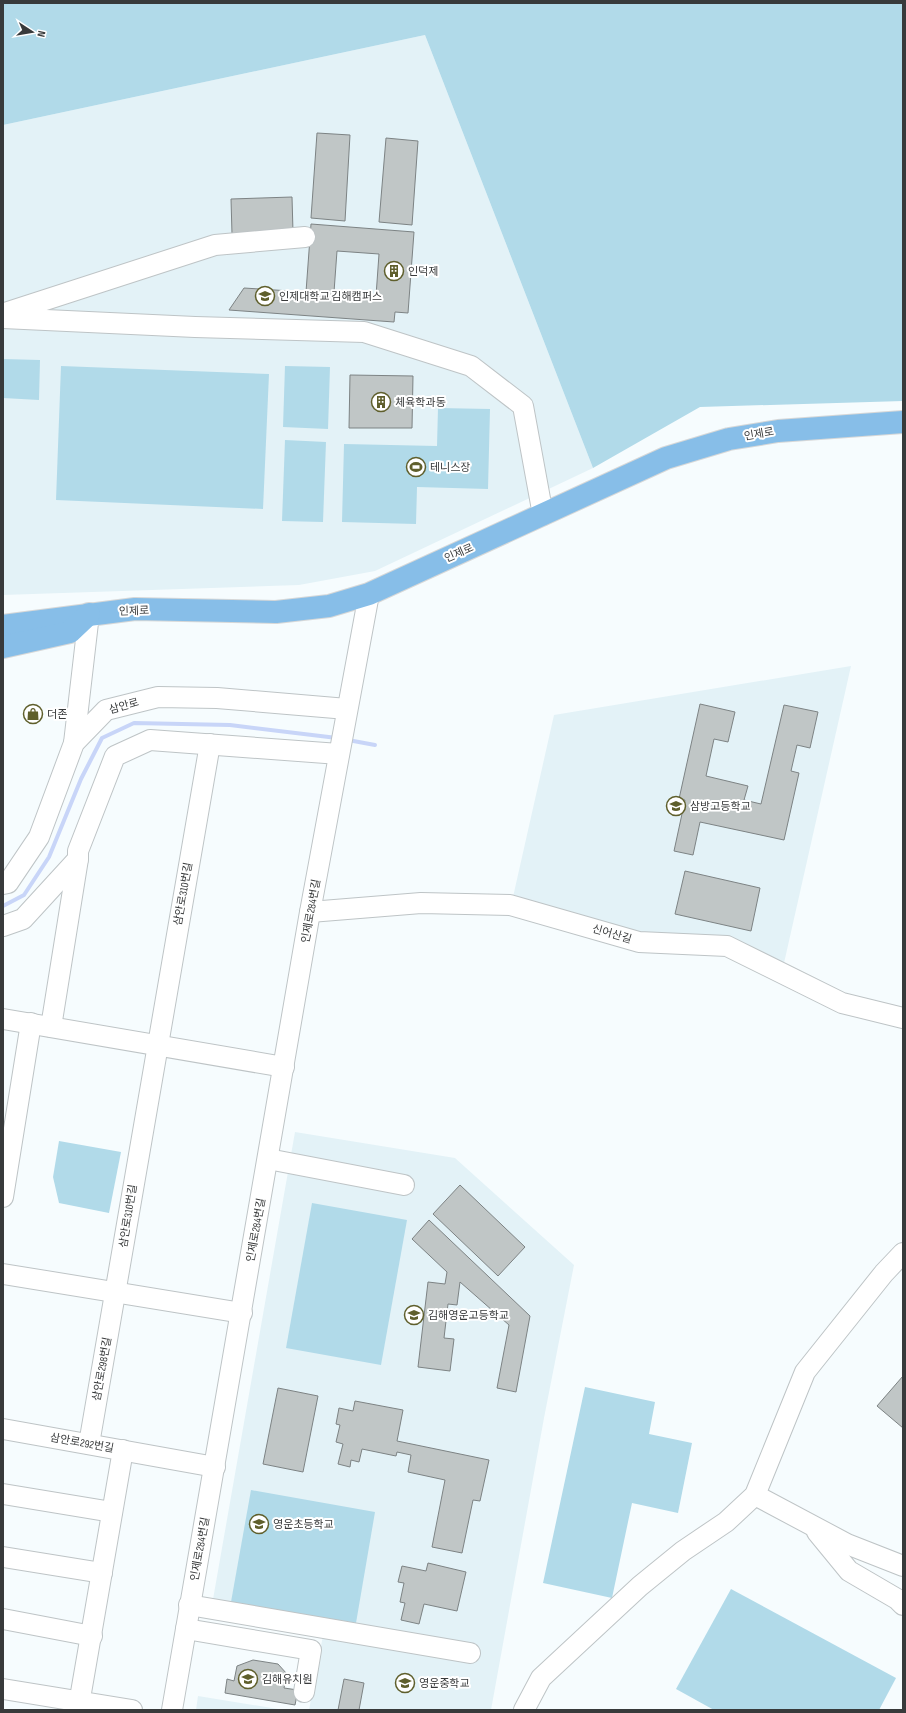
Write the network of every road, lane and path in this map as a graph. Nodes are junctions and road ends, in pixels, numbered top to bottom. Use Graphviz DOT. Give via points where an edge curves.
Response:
graph roads {
  1 [pos="305,237"];
  2 [pos="3,314"];
  3 [pos="3,318"];
  4 [pos="903,422"];
  5 [pos="543,515"];
  6 [pos="369,594"];
  7 [pos="89,614"];
  8 [pos="3,626"];
  9 [pos="3,647"];
  10 [pos="346,715"];
  11 [pos="74,743"];
  12 [pos="210,744"];
  13 [pos="339,752"];
  14 [pos="78,859"];
  15 [pos="3,884"];
  16 [pos="310,912"];
  17 [pos="3,926"];
  18 [pos="903,1018"];
  19 [pos="3,1019"];
  20 [pos="31,1024"];
  21 [pos="51,1027"];
  22 [pos="156,1045"];
  23 [pos="284,1067"];
  24 [pos="268,1160"];
  25 [pos="404,1185"];
  26 [pos="3,1197"];
  27 [pos="903,1253"];
  28 [pos="3,1274"];
  29 [pos="115,1293"];
  30 [pos="242,1313"];
  31 [pos="3,1429"];
  32 [pos="89,1444"];
  33 [pos="123,1450"];
  34 [pos="214,1467"];
  35 [pos="3,1494"];
  36 [pos="755,1495"];
  37 [pos="112,1512"];
  38 [pos="812,1526"];
  39 [pos="3,1557"];
  40 [pos="903,1566"];
  41 [pos="102,1573"];
  42 [pos="189,1605"];
  43 [pos="903,1606"];
  44 [pos="3,1619"];
  45 [pos="186,1629"];
  46 [pos="92,1636"];
  47 [pos="470,1653"];
  48 [pos="3,1689"];
  49 [pos="304,1692"];
  50 [pos="79,1706"];
  51 [pos="132,1710"];
  52 [pos="172,1710"];
  53 [pos="524,1710"];
  1 -- 2 [label="street" via="215,245"];
  3 -- 5 [label="street" via="364,332 471,366 523,406"];
  4 -- 5 [label="main road, 인제로" via="778,431 729,439 666,458"];
  5 -- 6 [label="main road, 인제로"];
  6 -- 7 [label="main road, 인제로" via="329,606 276,612 134,610"];
  6 -- 10 [label="street"];
  7 -- 8 [label="main road, 인제로"];
  7 -- 9 [label="main road" via="70,632"];
  7 -- 11 [label="street"];
  10 -- 11 [label="street, 삼안로" via="217,698 158,697 106,710"];
  10 -- 13 [label="street, 인제로284번길"];
  11 -- 15 [label="street, 삼안로" via="39,837 8,883"];
  12 -- 13 [label="street"];
  12 -- 14 [label="street" via="150,740 115,756 78,851"];
  12 -- 22 [label="street, 삼안로310번길"];
  13 -- 16 [label="street, 인제로284번길"];
  14 -- 17 [label="street" via="23,919"];
  14 -- 21 [label="street"];
  16 -- 18 [label="street, 신어산길" via="421,903 510,906 639,942 727,946 842,1002"];
  16 -- 23 [label="street, 인제로284번길"];
  19 -- 20 [label="street"];
  20 -- 21 [label="street"];
  20 -- 26 [label="street"];
  21 -- 22 [label="street"];
  22 -- 23 [label="street"];
  22 -- 29 [label="street, 삼안로310번길"];
  23 -- 24 [label="street, 인제로284번길"];
  24 -- 25 [label="street"];
  24 -- 30 [label="street, 인제로284번길"];
  27 -- 36 [label="street" via="805,1372"];
  28 -- 29 [label="street"];
  29 -- 30 [label="street"];
  29 -- 32 [label="street, 삼안로298번길"];
  30 -- 34 [label="street, 인제로284번길"];
  31 -- 32 [label="street, 삼안로292번길"];
  32 -- 33 [label="street, 삼안로292번길"];
  33 -- 34 [label="street"];
  33 -- 37 [label="street, 삼안로292번길"];
  34 -- 42 [label="street, 인제로284번길"];
  35 -- 37 [label="street"];
  36 -- 38 [label="street"];
  36 -- 53 [label="street" via="726,1522 683,1551 640,1586 541,1678"];
  37 -- 41 [label="street, 삼안로292번길"];
  38 -- 40 [label="street" via="847,1544"];
  38 -- 43 [label="street" via="849,1572 897,1599"];
  39 -- 41 [label="street"];
  41 -- 46 [label="street, 삼안로292번길"];
  42 -- 45 [label="street, 인제로284번길"];
  42 -- 47 [label="street"];
  44 -- 46 [label="street"];
  45 -- 49 [label="street" via="311,1650"];
  45 -- 52 [label="street, 인제로284번길"];
  46 -- 50 [label="street, 삼안로292번길"];
  48 -- 50 [label="street"];
  50 -- 51 [label="street"];
}
